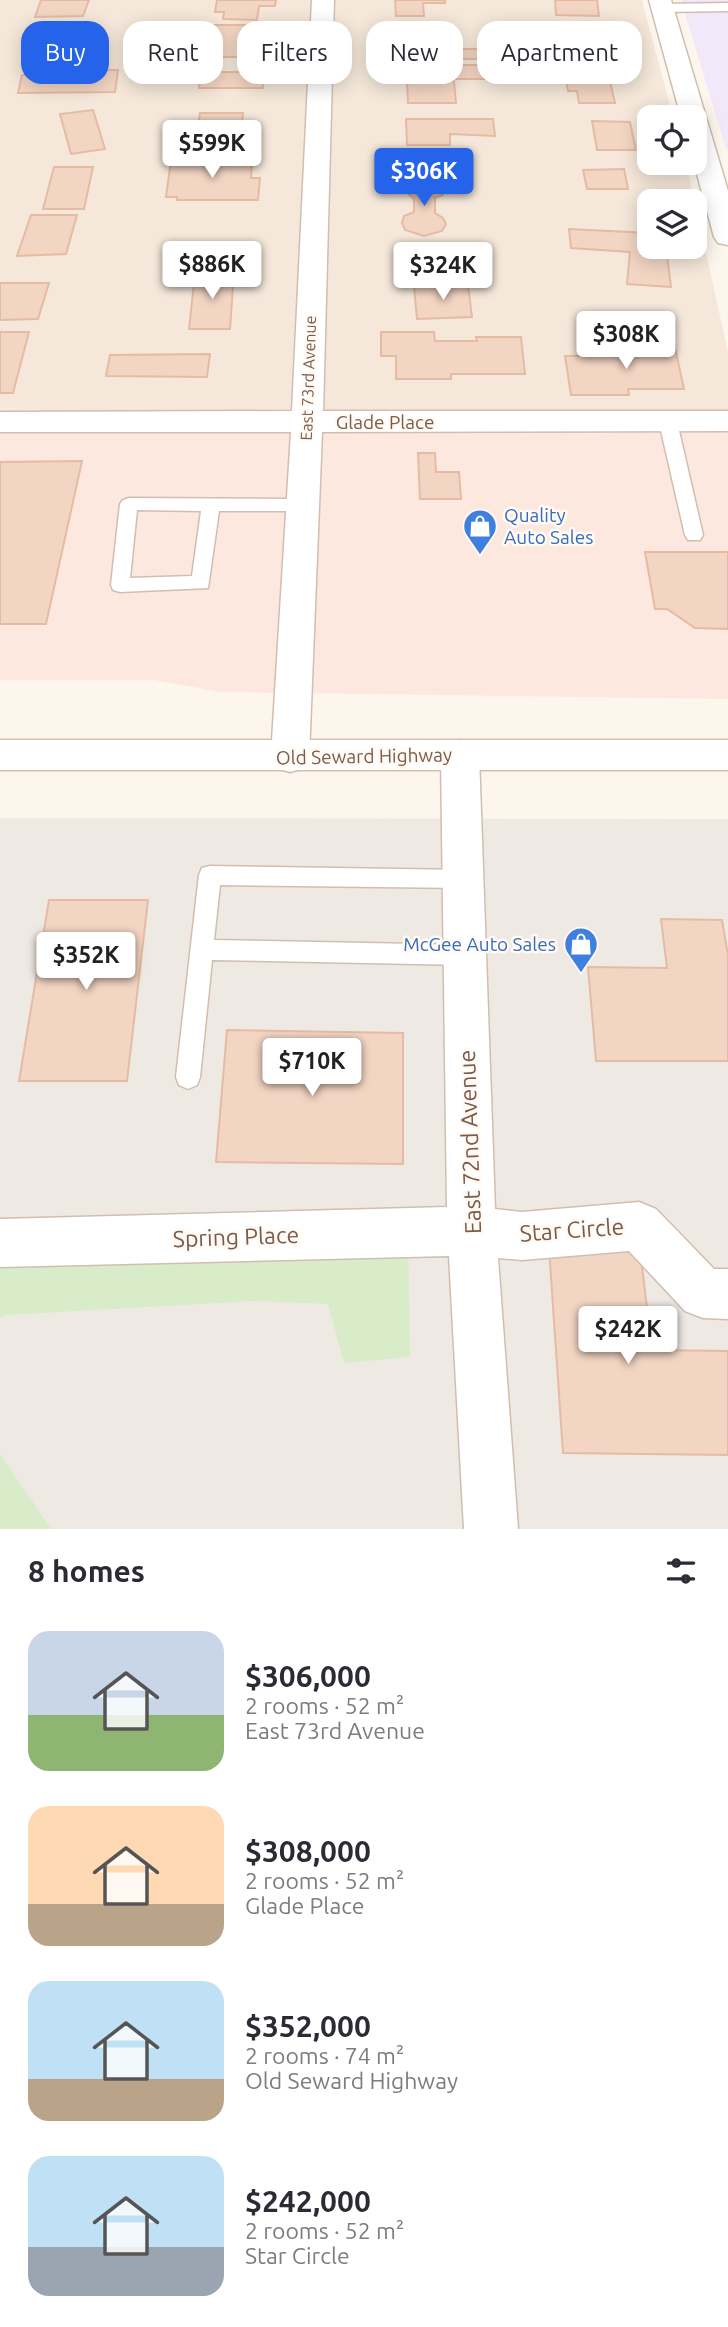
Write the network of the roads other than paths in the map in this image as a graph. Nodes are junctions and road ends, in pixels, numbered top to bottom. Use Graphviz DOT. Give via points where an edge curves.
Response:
graph roads {
  1 [pos="323,0"];
  2 [pos="661,4"];
  3 [pos="728,7"];
  4 [pos="690,105"];
  5 [pos="707,165"];
  6 [pos="728,237"];
  7 [pos="0,422"];
  8 [pos="307,422"];
  9 [pos="668,422"];
  10 [pos="728,422"];
  11 [pos="211,504"];
  12 [pos="303,505"];
  13 [pos="694,535"];
  14 [pos="0,755"];
  15 [pos="460,755"];
  16 [pos="728,755"];
  17 [pos="289,757"];
  18 [pos="463,879"];
  19 [pos="202,950"];
  20 [pos="465,955"];
  21 [pos="188,1077"];
  22 [pos="472,1231"];
  23 [pos="0,1243"];
  24 [pos="728,1294"];
  25 [pos="491,1529"];
  1 -- 8 [label="street, East 73rd Avenue"];
  2 -- 3 [label="lane"];
  2 -- 4 [label="street"];
  5 -- 6 [label="street"];
  7 -- 8 [label="street, Glade Place"];
  8 -- 9 [label="street, Glade Place"];
  8 -- 12 [label="street, East 73rd Avenue"];
  9 -- 10 [label="street, Glade Place"];
  9 -- 13 [label="lane"];
  11 -- 11 [label="lane" via="129,504 120,585 201,583"];
  11 -- 12 [label="lane"];
  12 -- 17 [label="street, East 73rd Avenue"];
  14 -- 17 [label="street, Old Seward Highway"];
  15 -- 16 [label="street, Old Seward Highway"];
  15 -- 17 [label="street, Old Seward Highway"];
  15 -- 18 [label="street, East 72nd Avenue"];
  18 -- 19 [label="lane" via="211,876"];
  18 -- 20 [label="street, East 72nd Avenue"];
  19 -- 20 [label="lane"];
  19 -- 21 [label="lane"];
  20 -- 22 [label="street, East 72nd Avenue"];
  22 -- 23 [label="street, Spring Place"];
  22 -- 24 [label="street, Star Circle" via="522,1236 639,1226 703,1293"];
  22 -- 25 [label="street, East 72nd Avenue"];
}
